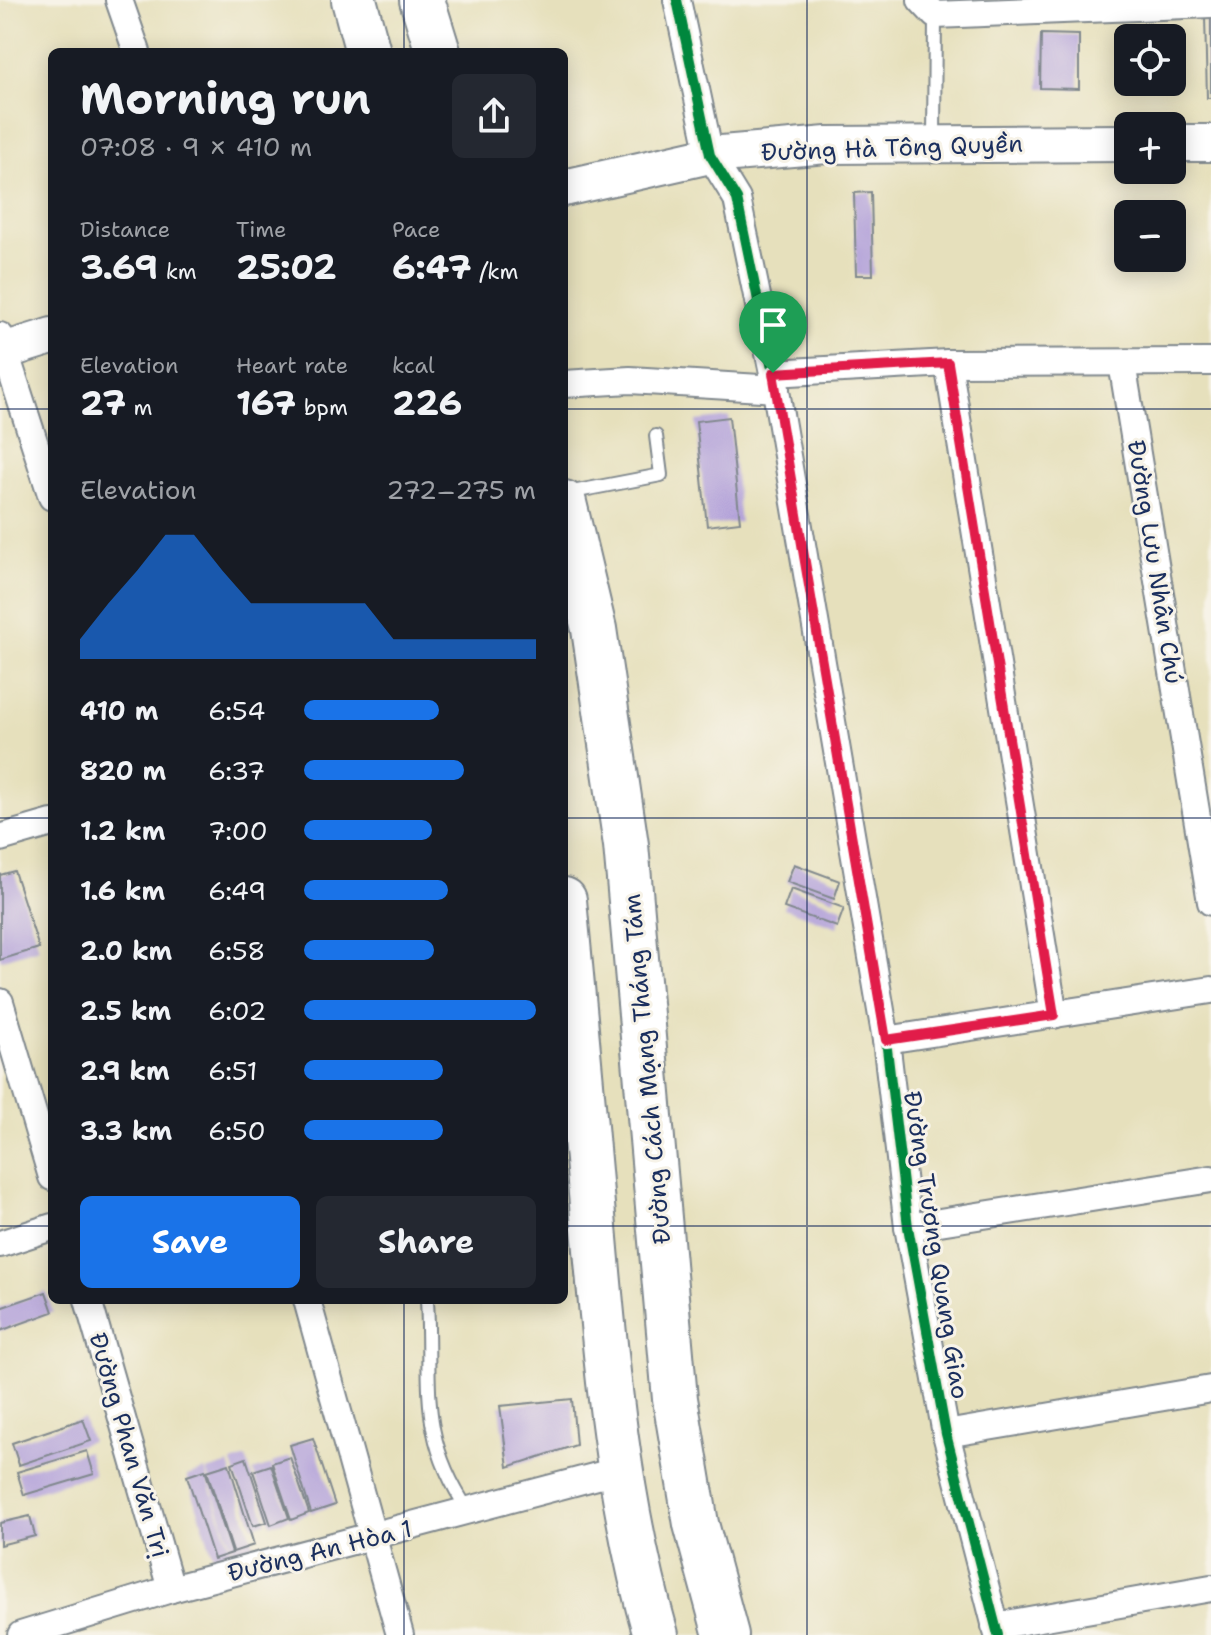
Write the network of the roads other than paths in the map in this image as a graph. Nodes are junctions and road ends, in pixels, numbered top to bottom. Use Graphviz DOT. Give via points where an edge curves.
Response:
graph roads {
  1 [pos="119,0"];
  2 [pos="354,0"];
  3 [pos="422,0"];
  4 [pos="677,0"];
  5 [pos="1211,4"];
  6 [pos="931,5"];
  7 [pos="136,48"];
  8 [pos="367,48"];
  9 [pos="437,48"];
  10 [pos="1114,143"];
  11 [pos="1186,143"];
  12 [pos="1211,143"];
  13 [pos="934,144"];
  14 [pos="710,155"];
  15 [pos="568,187"];
  16 [pos="48,337"];
  17 [pos="2,346"];
  18 [pos="1211,362"];
  19 [pos="948,363"];
  20 [pos="1122,363"];
  21 [pos="774,381"];
  22 [pos="568,384"];
  23 [pos="656,436"];
  24 [pos="48,485"];
  25 [pos="568,493"];
  26 [pos="568,520"];
  27 [pos="48,824"];
  28 [pos="0,838"];
  29 [pos="1211,902"];
  30 [pos="568,945"];
  31 [pos="1211,990"];
  32 [pos="0,1002"];
  33 [pos="1054,1015"];
  34 [pos="886,1040"];
  35 [pos="48,1164"];
  36 [pos="1211,1179"];
  37 [pos="908,1227"];
  38 [pos="48,1228"];
  39 [pos="0,1244"];
  40 [pos="89,1304"];
  41 [pos="308,1304"];
  42 [pos="427,1304"];
  43 [pos="1211,1389"];
  44 [pos="946,1434"];
  45 [pos="620,1470"];
  46 [pos="470,1512"];
  47 [pos="375,1538"];
  48 [pos="1211,1588"];
  49 [pos="171,1589"];
  50 [pos="996,1630"];
  51 [pos="21,1635"];
  52 [pos="400,1635"];
  53 [pos="656,1635"];
  54 [pos="726,1635"];
  1 -- 7 [label="street"];
  2 -- 8 [label="highway"];
  3 -- 9 [label="highway"];
  4 -- 14 [label="street, Đường Trương Quang Giao"];
  5 -- 6 [label="street"];
  6 -- 13 [label="lane"];
  10 -- 13 [label="street, Đường Hà Tông Quyền"];
  11 -- 12 [label="street"];
  13 -- 14 [label="street, Đường Hà Tông Quyền" via="827,145"];
  14 -- 15 [label="street, Đường Hà Tông Quyền"];
  14 -- 21 [label="street, Đường Trương Quang Giao" via="737,199"];
  16 -- 17 [label="street"];
  17 -- 24 [label="street"];
  18 -- 20 [label="street"];
  19 -- 20 [label="street"];
  19 -- 21 [label="street"];
  19 -- 33 [label="street"];
  20 -- 29 [label="street, Đường Lưu Nhân Chú"];
  21 -- 22 [label="street"];
  21 -- 34 [label="street, Đường Trương Quang Giao"];
  23 -- 25 [label="lane" via="661,475"];
  26 -- 54 [label="highway, Đường Cách Mạng Tháng Tám" via="594,629 626,845 675,1399 696,1524"];
  27 -- 28 [label="street"];
  30 -- 45 [label="highway"];
  31 -- 33 [label="street"];
  32 -- 35 [label="street"];
  33 -- 34 [label="street"];
  34 -- 37 [label="street, Đường Trương Quang Giao"];
  36 -- 37 [label="street"];
  37 -- 44 [label="street, Đường Trương Quang Giao"];
  38 -- 39 [label="street"];
  40 -- 49 [label="street, Đường Phan Văn Trị"];
  41 -- 47 [label="street"];
  42 -- 46 [label="lane" via="427,1391 439,1459"];
  43 -- 44 [label="street"];
  44 -- 50 [label="street, Đường Trương Quang Giao"];
  45 -- 46 [label="street, Đường An Hòa 1"];
  45 -- 53 [label="highway" via="627,1521"];
  46 -- 47 [label="street, Đường An Hòa 1"];
  47 -- 49 [label="street, Đường An Hòa 1"];
  47 -- 52 [label="street"];
  48 -- 50 [label="street"];
  49 -- 51 [label="street, Đường An Hòa 1"];
}
